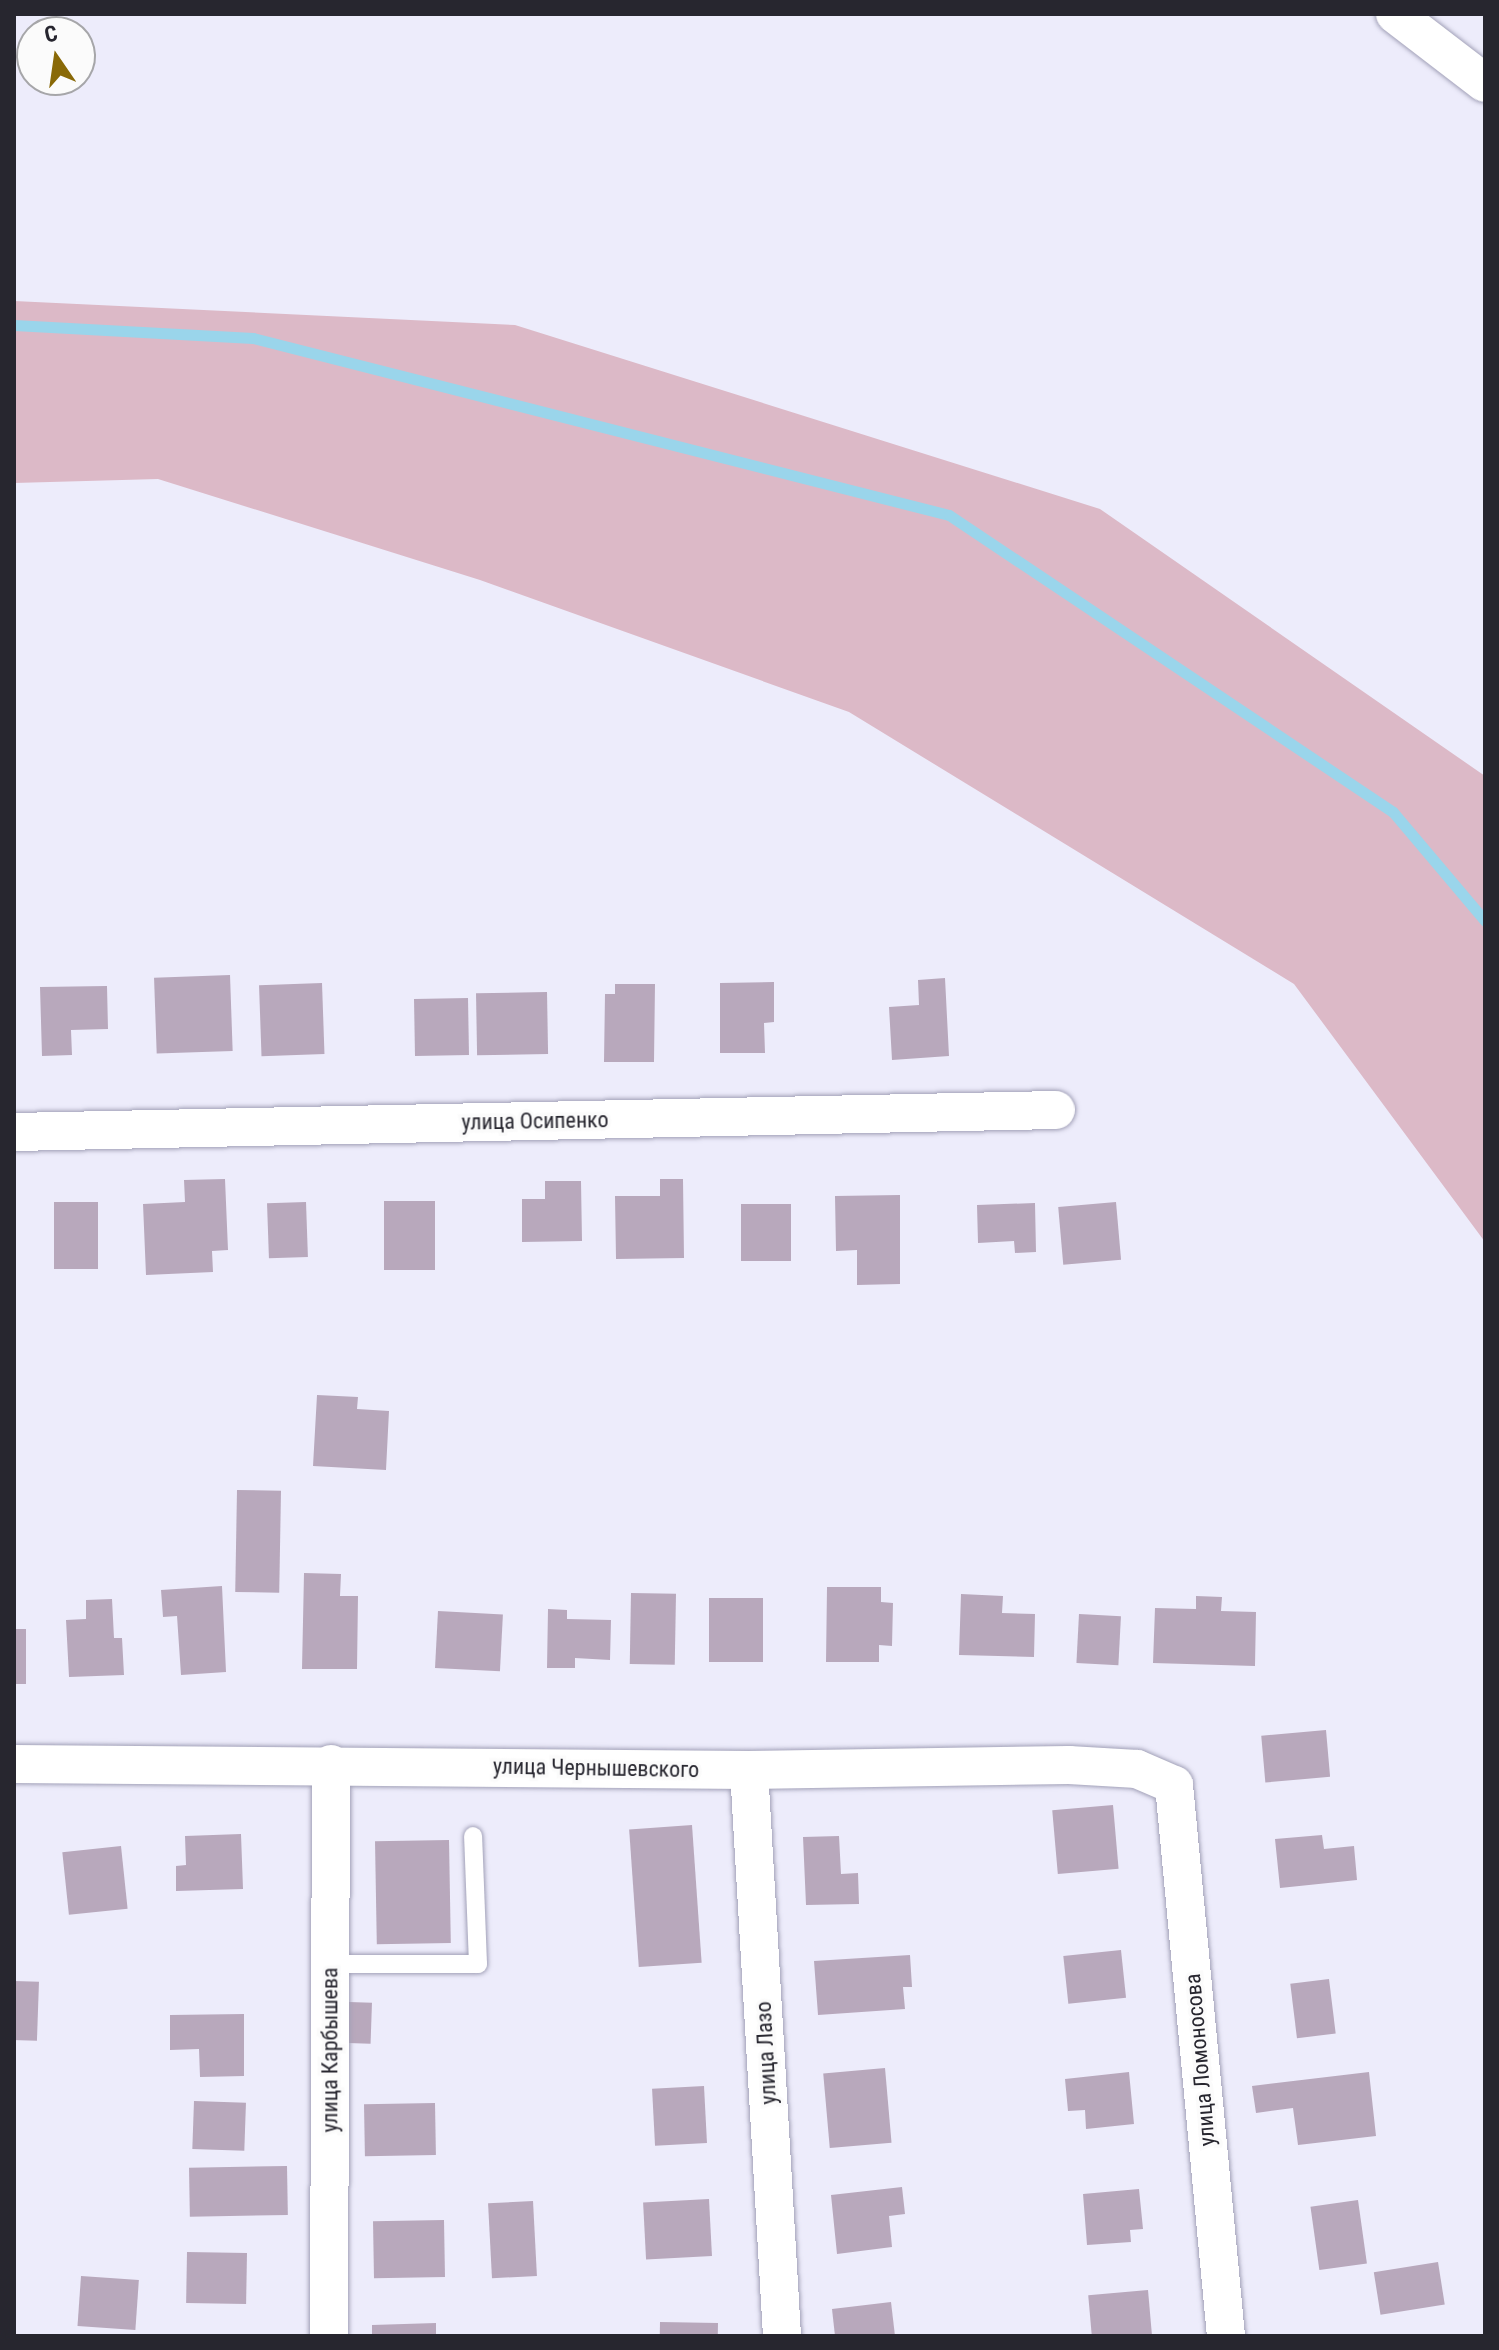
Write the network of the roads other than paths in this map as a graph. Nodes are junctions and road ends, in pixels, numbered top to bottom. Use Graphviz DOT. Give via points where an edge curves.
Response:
graph roads {
  1 [pos="1395,14"];
  2 [pos="1485,83"];
  3 [pos="1056,1110"];
  4 [pos="14,1132"];
  5 [pos="14,1764"];
  6 [pos="331,1764"];
  7 [pos="749,1770"];
  8 [pos="1174,1785"];
  9 [pos="473,1836"];
  10 [pos="331,1964"];
  11 [pos="329,2336"];
  12 [pos="782,2336"];
  13 [pos="1226,2336"];
  1 -- 2 [label="street"];
  3 -- 4 [label="street, улица Осипенко"];
  5 -- 6 [label="street, улица Чернышевского"];
  6 -- 7 [label="street, улица Чернышевского"];
  6 -- 10 [label="street, улица Карбышева"];
  7 -- 8 [label="street, улица Чернышевского" via="1069,1765 1137,1769"];
  7 -- 12 [label="street, улица Лазо"];
  8 -- 13 [label="street, улица Ломоносова"];
  9 -- 10 [label="lane" via="478,1964"];
  10 -- 11 [label="street, улица Карбышева"];
}
